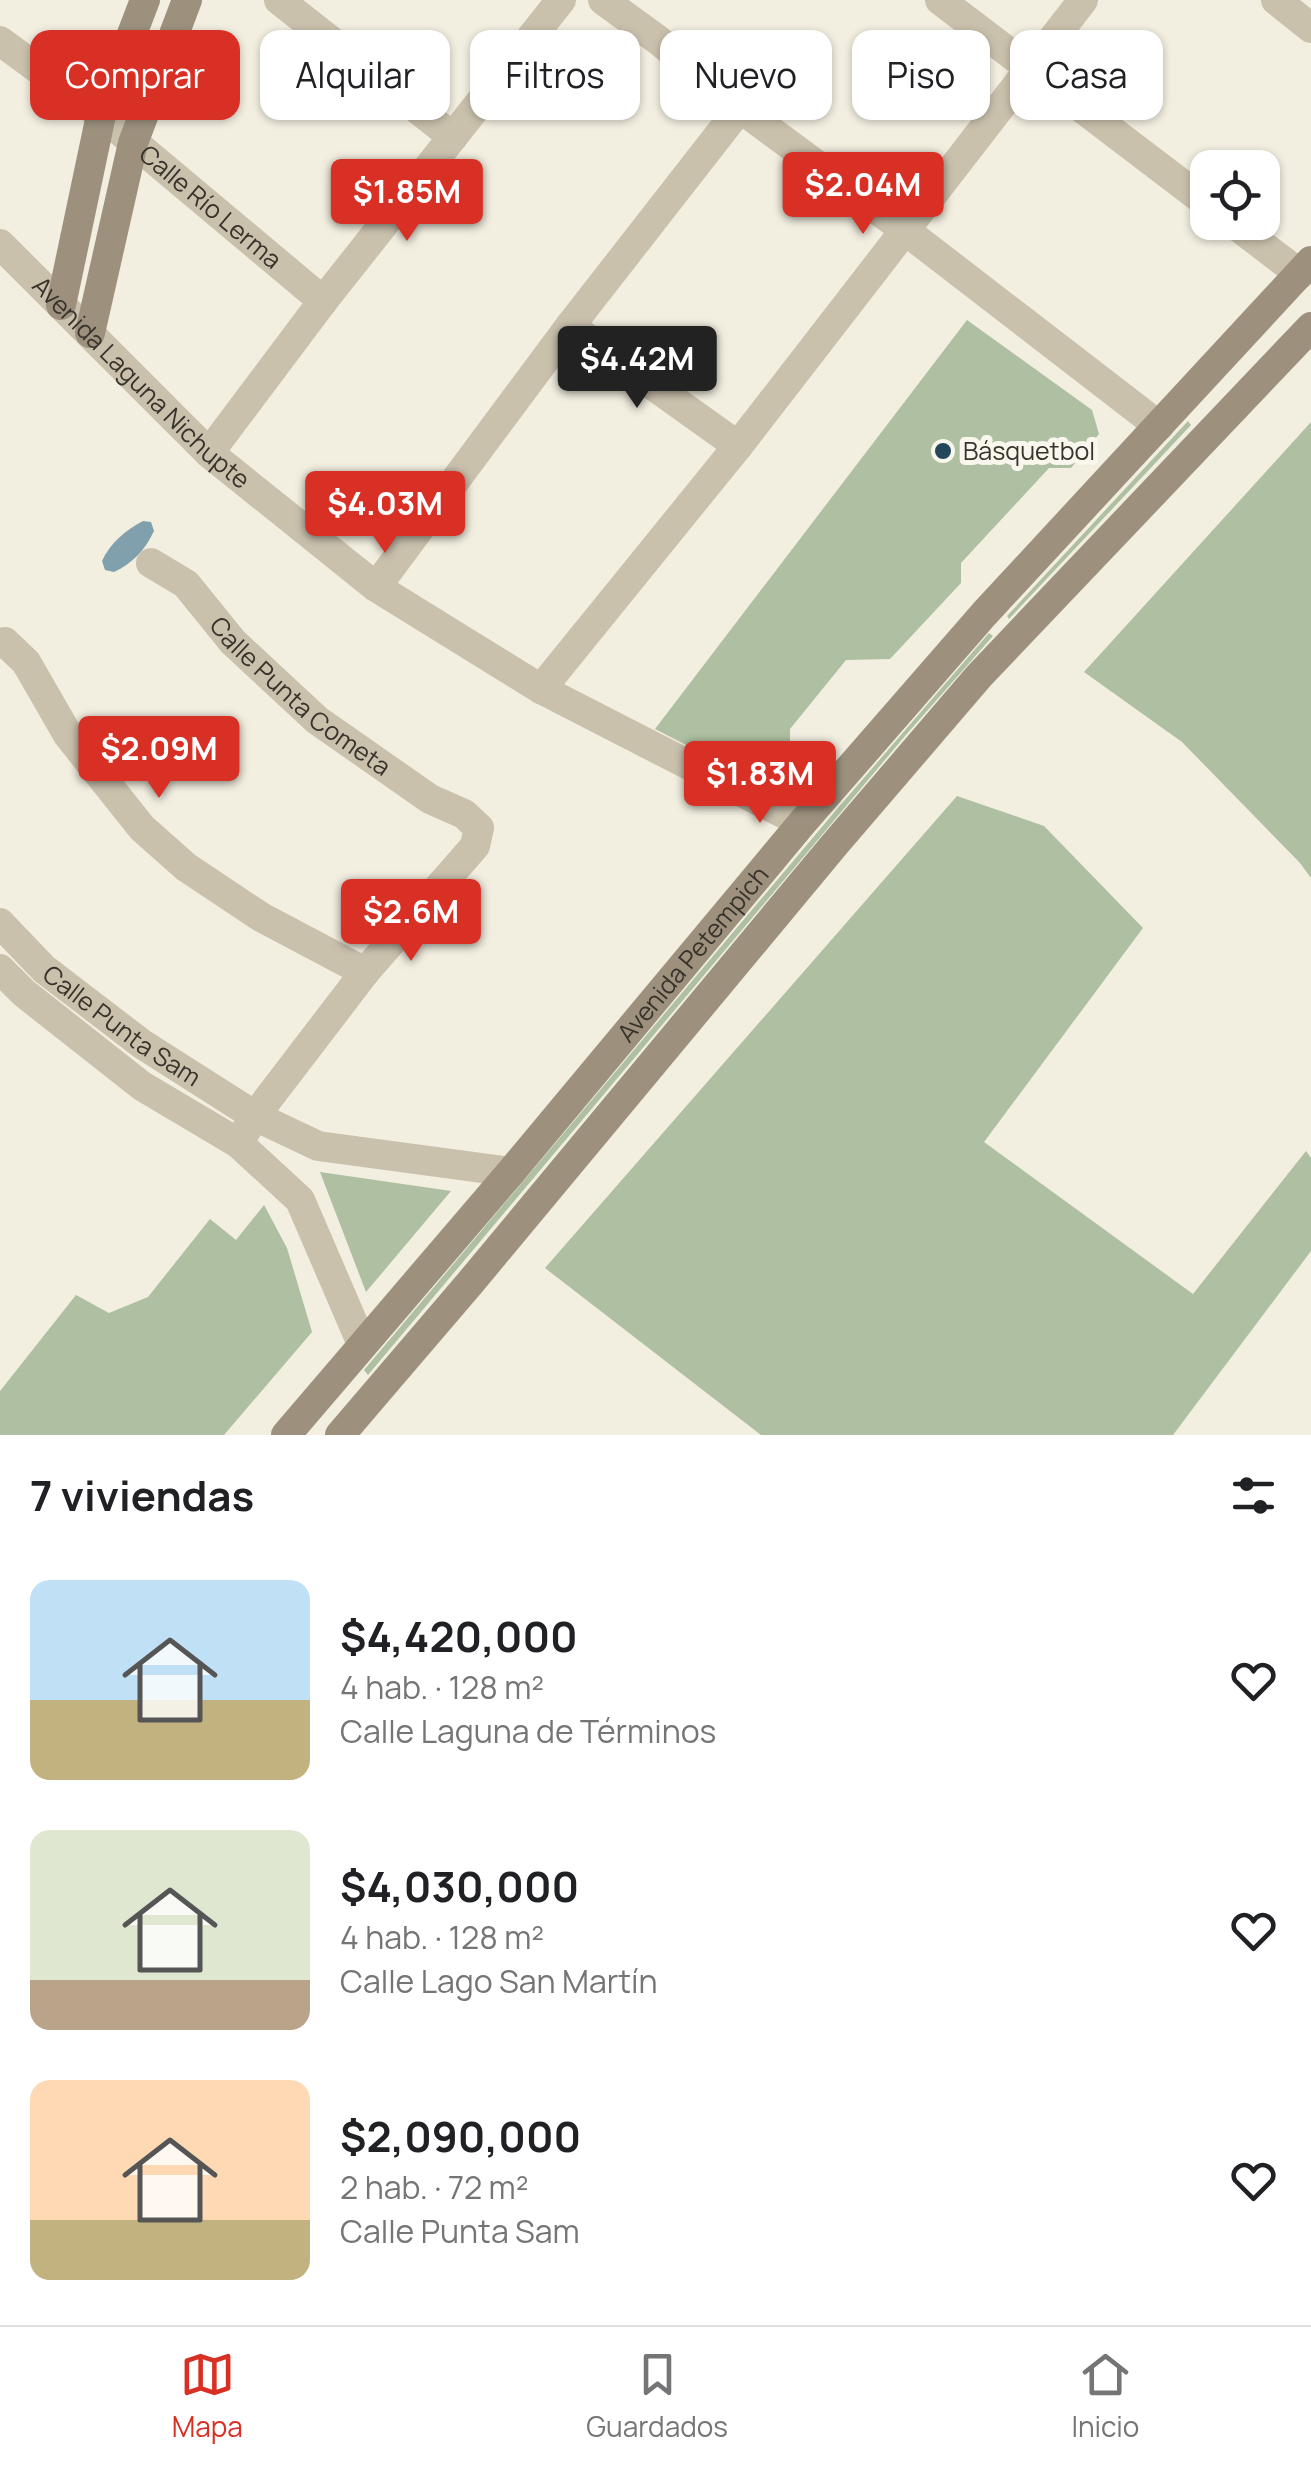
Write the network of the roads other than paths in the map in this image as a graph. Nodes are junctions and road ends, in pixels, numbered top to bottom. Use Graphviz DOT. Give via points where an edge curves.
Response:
graph roads {
  1 [pos="146,0"];
  2 [pos="187,0"];
  3 [pos="279,0"];
  4 [pos="561,0"];
  5 [pos="603,0"];
  6 [pos="940,0"];
  7 [pos="1083,0"];
  8 [pos="1276,0"];
  9 [pos="1311,28"];
  10 [pos="134,30"];
  11 [pos="1061,30"];
  12 [pos="0,42"];
  13 [pos="660,42"];
  14 [pos="1010,52"];
  15 [pos="30,64"];
  16 [pos="1010,97"];
  17 [pos="99,120"];
  18 [pos="106,120"];
  19 [pos="731,120"];
  20 [pos="756,120"];
  21 [pos="1098,120"];
  22 [pos="453,137"];
  23 [pos="133,143"];
  24 [pos="1190,190"];
  25 [pos="906,230"];
  26 [pos="1261,240"];
  27 [pos="0,244"];
  28 [pos="1305,268"];
  29 [pos="323,301"];
  30 [pos="61,305"];
  31 [pos="570,326"];
  32 [pos="1311,327"];
  33 [pos="90,332"];
  34 [pos="1159,426"];
  35 [pos="738,446"];
  36 [pos="208,454"];
  37 [pos="152,562"];
  38 [pos="376,587"];
  39 [pos="0,644"];
  40 [pos="541,689"];
  41 [pos="802,823"];
  42 [pos="0,923"];
  43 [pos="0,968"];
  44 [pos="365,972"];
  45 [pos="255,1116"];
  46 [pos="238,1143"];
  47 [pos="511,1172"];
  48 [pos="362,1344"];
  49 [pos="286,1435"];
  50 [pos="340,1435"];
  1 -- 10 [label="main road"];
  2 -- 23 [label="main road"];
  3 -- 22 [label="street"];
  4 -- 22 [label="street"];
  5 -- 13 [label="street"];
  6 -- 14 [label="street"];
  7 -- 11 [label="street"];
  8 -- 9 [label="street"];
  12 -- 15 [label="street, Calle Río Lerma"];
  16 -- 25 [label="street"];
  17 -- 30 [label="main road"];
  18 -- 23 [label="street, Calle Río Lerma"];
  19 -- 31 [label="street"];
  20 -- 25 [label="street"];
  21 -- 24 [label="street"];
  22 -- 29 [label="street"];
  23 -- 29 [label="street, Calle Río Lerma"];
  23 -- 33 [label="main road"];
  25 -- 34 [label="street"];
  25 -- 35 [label="street"];
  26 -- 28 [label="street"];
  27 -- 30 [label="street, Avenida Laguna Nichupte"];
  28 -- 34 [label="main road, Avenida Petempich"];
  29 -- 36 [label="street"];
  30 -- 33 [label="street, Avenida Laguna Nichupte"];
  31 -- 35 [label="street"];
  31 -- 38 [label="street"];
  32 -- 50 [label="main road, Avenida Petempich" via="978,676"];
  33 -- 36 [label="street, Avenida Laguna Nichupte"];
  34 -- 41 [label="main road, Avenida Petempich"];
  35 -- 40 [label="street"];
  36 -- 38 [label="street, Avenida Laguna Nichupte"];
  37 -- 44 [label="street, Calle Punta Cometa" via="186,584 233,642 317,720 479,828 474,846"];
  38 -- 40 [label="street, Avenida Laguna Nichupte"];
  39 -- 44 [label="street" via="26,662 68,735 142,828 261,917"];
  40 -- 41 [label="street, Avenida Laguna Nichupte"];
  41 -- 47 [label="main road, Avenida Petempich"];
  42 -- 45 [label="street, Calle Punta Sam" via="44,969 142,1044"];
  43 -- 46 [label="street, Calle Punta Sam" via="142,1086"];
  44 -- 45 [label="street"];
  45 -- 46 [label="street"];
  45 -- 47 [label="street, Calle Punta Sam" via="318,1146"];
  46 -- 48 [label="street, Calle Punta Sam" via="300,1200"];
  47 -- 48 [label="main road, Avenida Petempich"];
  48 -- 49 [label="main road, Avenida Petempich"];
}
